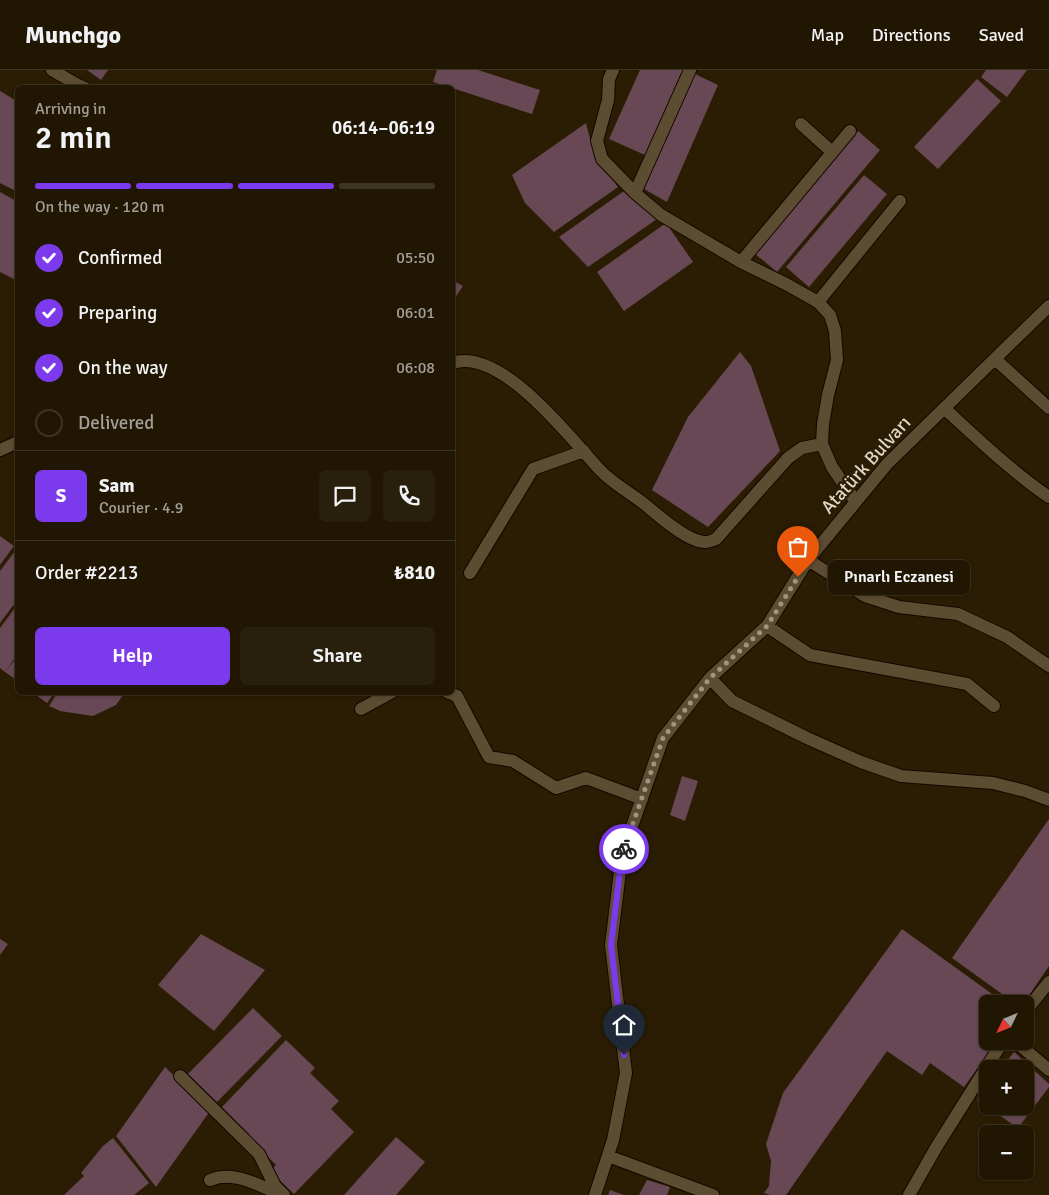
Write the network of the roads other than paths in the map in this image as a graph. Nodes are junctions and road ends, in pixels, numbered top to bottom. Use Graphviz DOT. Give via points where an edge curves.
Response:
graph roads {
  1 [pos="52,70"];
  2 [pos="613,70"];
  3 [pos="690,70"];
  4 [pos="78,85"];
  5 [pos="801,124"];
  6 [pos="850,131"];
  7 [pos="832,152"];
  8 [pos="635,193"];
  9 [pos="900,201"];
  10 [pos="741,262"];
  11 [pos="818,302"];
  12 [pos="1049,306"];
  13 [pos="994,359"];
  14 [pos="455,362"];
  15 [pos="944,408"];
  16 [pos="1049,408"];
  17 [pos="15,443"];
  18 [pos="822,444"];
  19 [pos="0,450"];
  20 [pos="584,451"];
  21 [pos="1049,497"];
  22 [pos="856,502"];
  23 [pos="808,560"];
  24 [pos="470,573"];
  25 [pos="767,626"];
  26 [pos="1049,666"];
  27 [pos="710,678"];
  28 [pos="387,695"];
  29 [pos="454,695"];
  30 [pos="994,706"];
  31 [pos="361,709"];
  32 [pos="642,798"];
  33 [pos="1049,800"];
  34 [pos="1049,982"];
  35 [pos="1034,1001"];
  36 [pos="997,1050"];
  37 [pos="1026,1050"];
  38 [pos="1049,1070"];
  39 [pos="180,1076"];
  40 [pos="608,1156"];
  41 [pos="210,1180"];
  42 [pos="282,1195"];
  43 [pos="595,1195"];
  44 [pos="713,1195"];
  45 [pos="909,1195"];
  1 -- 4 [label="street"];
  2 -- 8 [label="street" via="597,141 602,159"];
  3 -- 8 [label="street"];
  5 -- 7 [label="street"];
  6 -- 7 [label="street"];
  7 -- 10 [label="street"];
  8 -- 10 [label="street" via="662,215"];
  9 -- 11 [label="street"];
  10 -- 11 [label="street"];
  11 -- 18 [label="street" via="830,315 835,331 836,360 822,424"];
  12 -- 13 [label="street, Atatürk Bulvarı"];
  13 -- 15 [label="street, Atatürk Bulvarı"];
  13 -- 16 [label="street"];
  14 -- 20 [label="street" via="478,363 502,373 531,396"];
  15 -- 21 [label="street" via="994,454"];
  15 -- 22 [label="street, Atatürk Bulvarı" via="887,464"];
  17 -- 19 [label="street"];
  18 -- 20 [label="street" via="802,448 788,458 716,539 706,542 694,540 676,530 601,471"];
  18 -- 22 [label="street" via="832,467"];
  20 -- 24 [label="street" via="534,469"];
  22 -- 23 [label="street, Atatürk Bulvarı"];
  23 -- 25 [label="street, Atatürk Bulvarı"];
  23 -- 26 [label="street" via="865,596 898,607 958,614 1007,637"];
  25 -- 27 [label="street, Atatürk Bulvarı"];
  25 -- 30 [label="street" via="810,655 967,684"];
  27 -- 32 [label="street, Atatürk Bulvarı" via="663,738"];
  27 -- 33 [label="street" via="732,701 861,762 901,776 993,783"];
  28 -- 31 [label="street"];
  29 -- 32 [label="street" via="489,757 513,761 556,788 586,778"];
  32 -- 40 [label="street, Atatürk Bulvarı" via="622,855 611,945 626,1073"];
  34 -- 35 [label="street"];
  36 -- 45 [label="street"];
  37 -- 38 [label="street"];
  39 -- 42 [label="street" via="259,1154"];
  40 -- 43 [label="street, Atatürk Bulvarı"];
  40 -- 44 [label="street"];
  41 -- 42 [label="street" via="224,1177 240,1179"];
}
